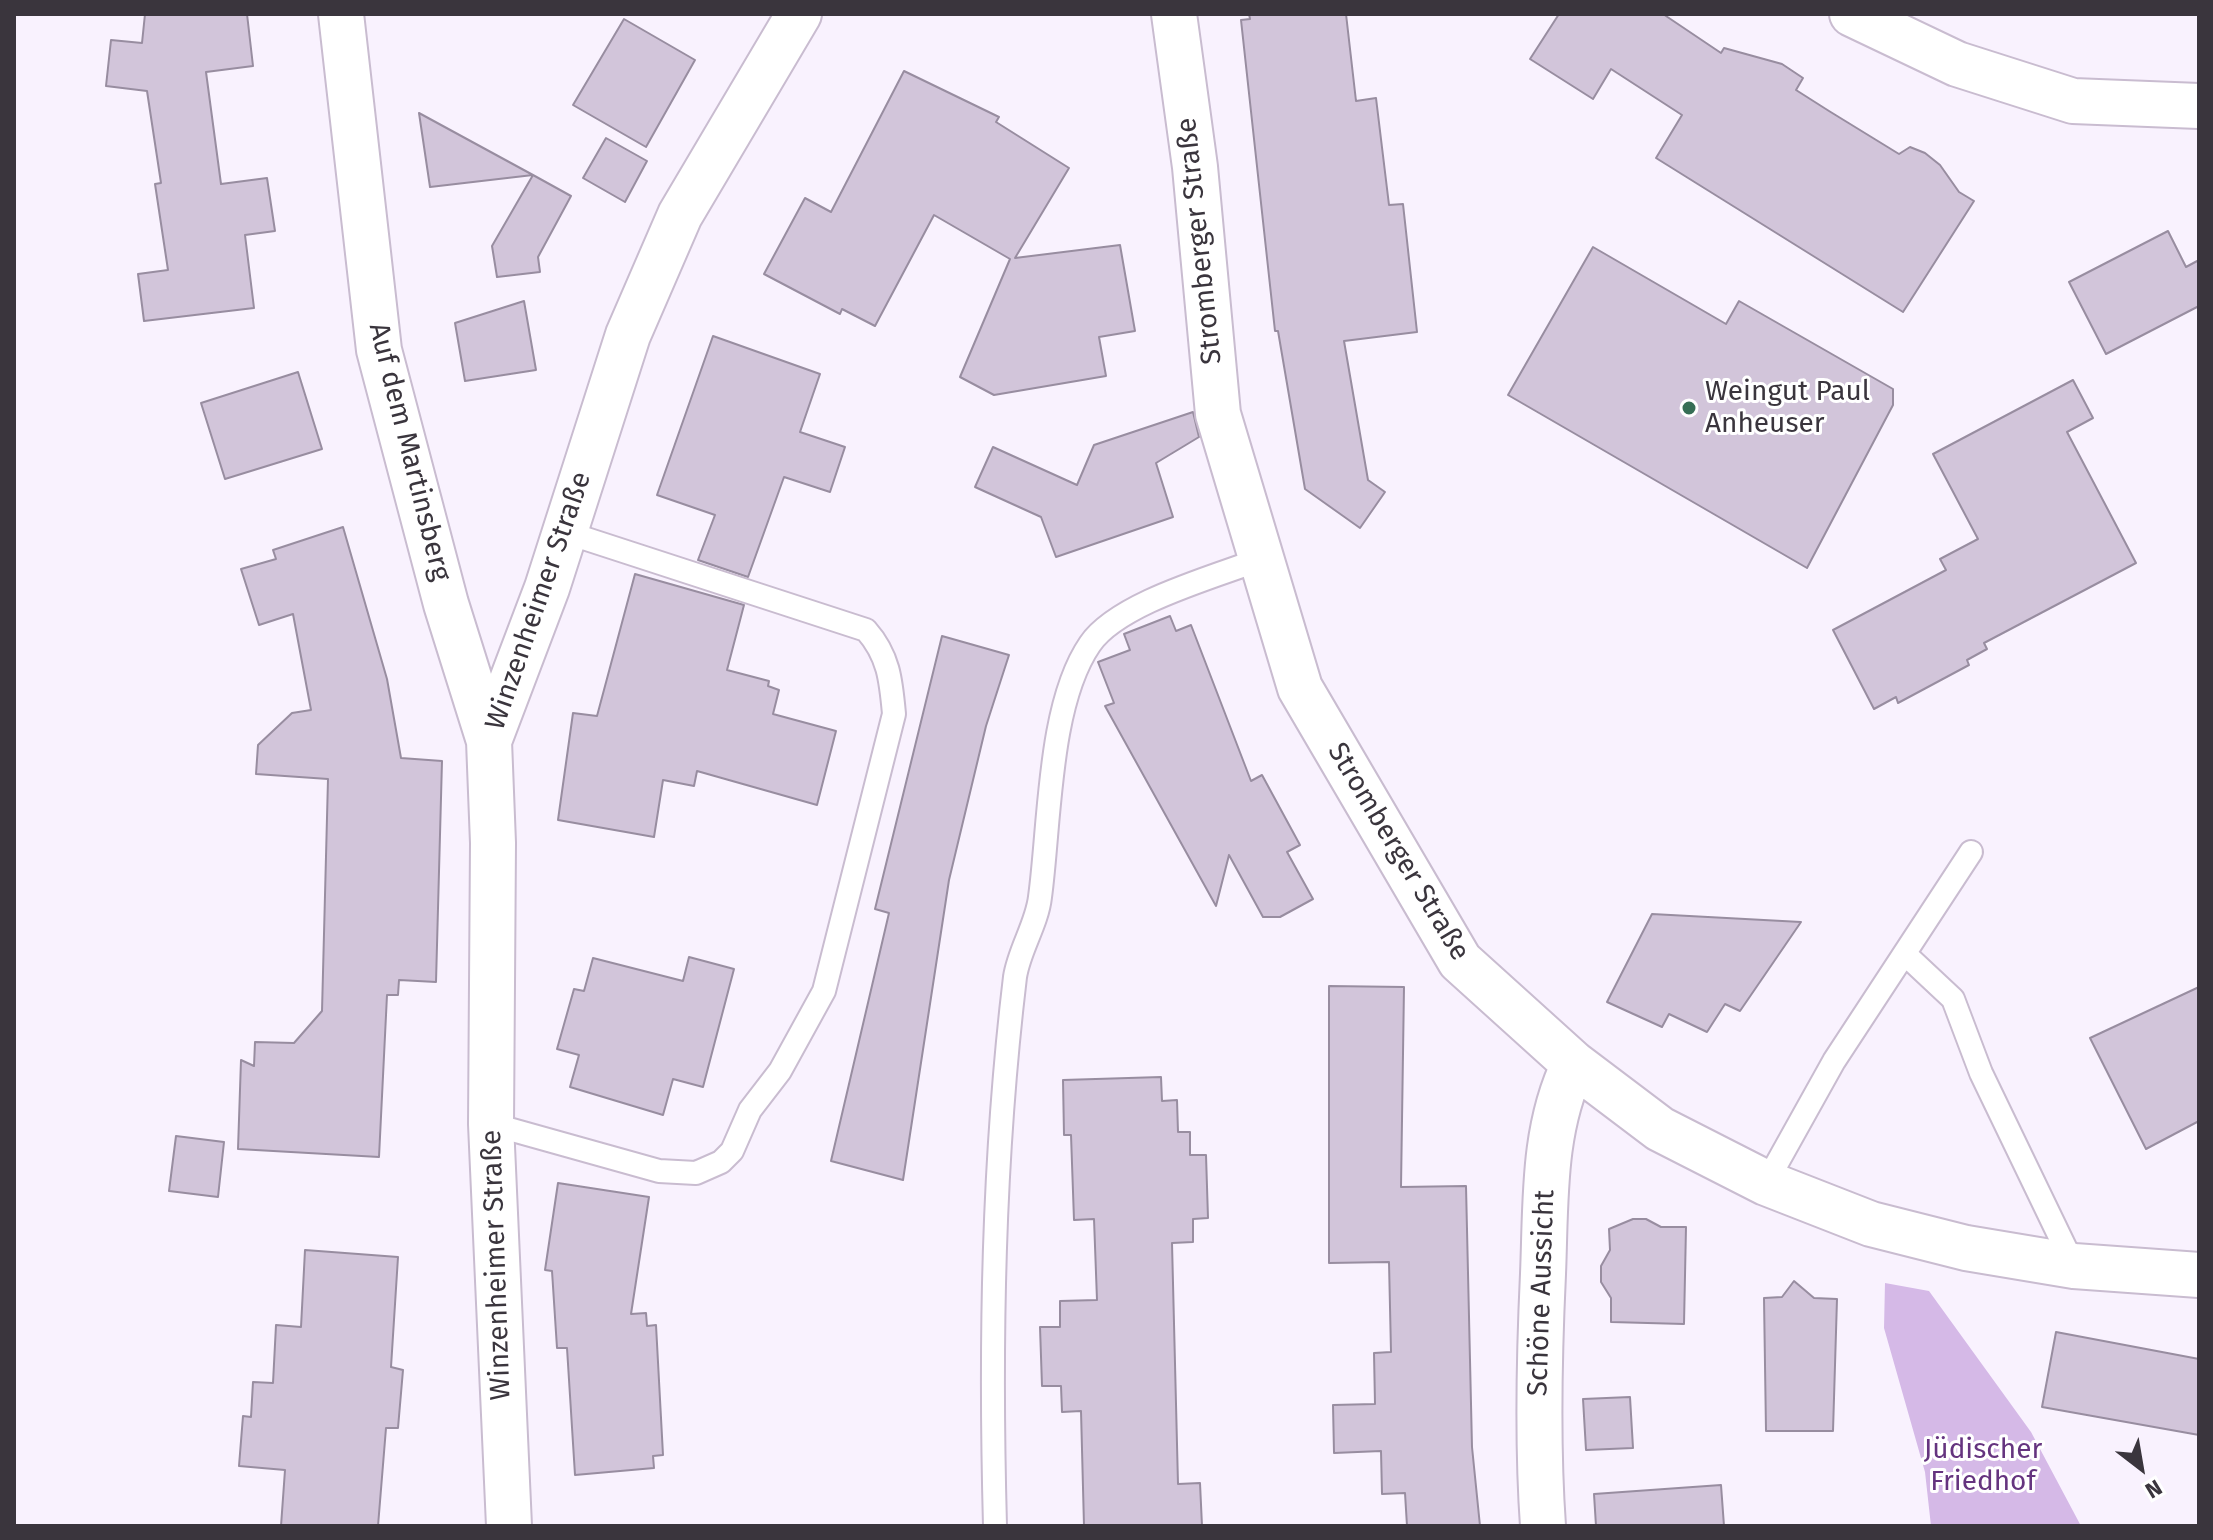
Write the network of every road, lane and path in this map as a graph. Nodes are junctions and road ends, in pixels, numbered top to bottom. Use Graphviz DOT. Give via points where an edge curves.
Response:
graph roads {
  1 [pos="341,14"];
  2 [pos="799,14"];
  3 [pos="1174,14"];
  4 [pos="1852,14"];
  5 [pos="2199,106"];
  6 [pos="565,532"];
  7 [pos="1261,559"];
  8 [pos="489,741"];
  9 [pos="1971,852"];
  10 [pos="1906,955"];
  11 [pos="1574,1064"];
  12 [pos="491,1124"];
  13 [pos="1766,1183"];
  14 [pos="2074,1266"];
  15 [pos="2199,1275"];
  16 [pos="509,1526"];
  17 [pos="995,1526"];
  18 [pos="1543,1526"];
  1 -- 8 [label="street, Auf dem Martinsberg" via="379,350 446,604"];
  2 -- 6 [label="street, Winzenheimer Straße" via="680,215 628,335"];
  3 -- 7 [label="street, Stromberger Straße" via="1195,167 1218,414"];
  4 -- 5 [label="street" via="1957,64 2073,101"];
  6 -- 8 [label="street, Winzenheimer Straße"];
  6 -- 12 [label="lane" via="866,630 890,671 894,714 824,991 780,1071 750,1110 732,1151 696,1173 659,1171"];
  7 -- 11 [label="street, Stromberger Straße" via="1300,688 1460,961"];
  7 -- 17 [label="lane" via="1126,612 1091,642 1072,682 1056,751 1040,901 1016,972 1002,1099 993,1299"];
  8 -- 12 [label="street, Winzenheimer Straße"];
  9 -- 10 [label="lane"];
  10 -- 13 [label="lane" via="1834,1061"];
  10 -- 14 [label="lane" via="1953,999 1981,1073"];
  11 -- 13 [label="street, Stromberger Straße" via="1660,1129"];
  11 -- 18 [label="street, Schöne Aussicht" via="1562,1088 1547,1163 1538,1401"];
  12 -- 16 [label="street, Winzenheimer Straße"];
  13 -- 14 [label="street, Stromberger Straße" via="1871,1224 1966,1248"];
  14 -- 15 [label="street, Stromberger Straße"];
}
